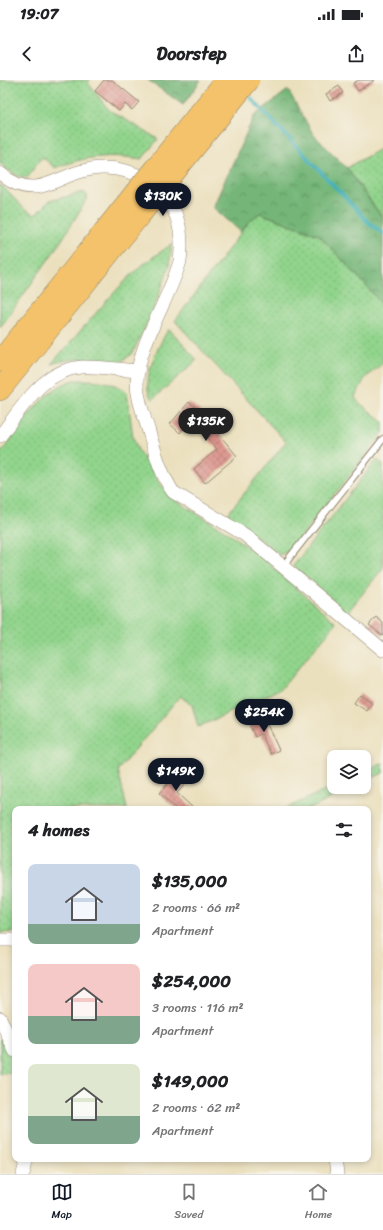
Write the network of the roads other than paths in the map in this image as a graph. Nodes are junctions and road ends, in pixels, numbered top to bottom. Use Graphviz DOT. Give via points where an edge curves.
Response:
graph roads {
  1 [pos="226,80"];
  2 [pos="249,80"];
  3 [pos="0,173"];
  4 [pos="133,210"];
  5 [pos="0,361"];
  6 [pos="138,371"];
  7 [pos="0,390"];
  8 [pos="0,436"];
  9 [pos="383,439"];
  10 [pos="283,566"];
  11 [pos="383,650"];
  12 [pos="0,940"];
  13 [pos="12,940"];
  14 [pos="0,1018"];
  15 [pos="12,1044"];
  16 [pos="26,1162"];
  17 [pos="335,1162"];
  18 [pos="23,1174"];
  19 [pos="337,1174"];
  1 -- 4 [label="highway, bridge"];
  2 -- 4 [label="highway, bridge"];
  3 -- 6 [label="street" via="16,184 37,186 90,169 113,168 144,178 167,199 180,228 180,261"];
  4 -- 5 [label="highway"];
  4 -- 7 [label="highway"];
  6 -- 8 [label="street" via="84,367 63,371 38,388"];
  6 -- 10 [label="street" via="139,400 156,454 173,492 245,535"];
  9 -- 10 [label="lane"];
  10 -- 11 [label="street"];
  12 -- 13 [label="street"];
  14 -- 15 [label="street"];
  16 -- 18 [label="street"];
  17 -- 19 [label="street"];
}
